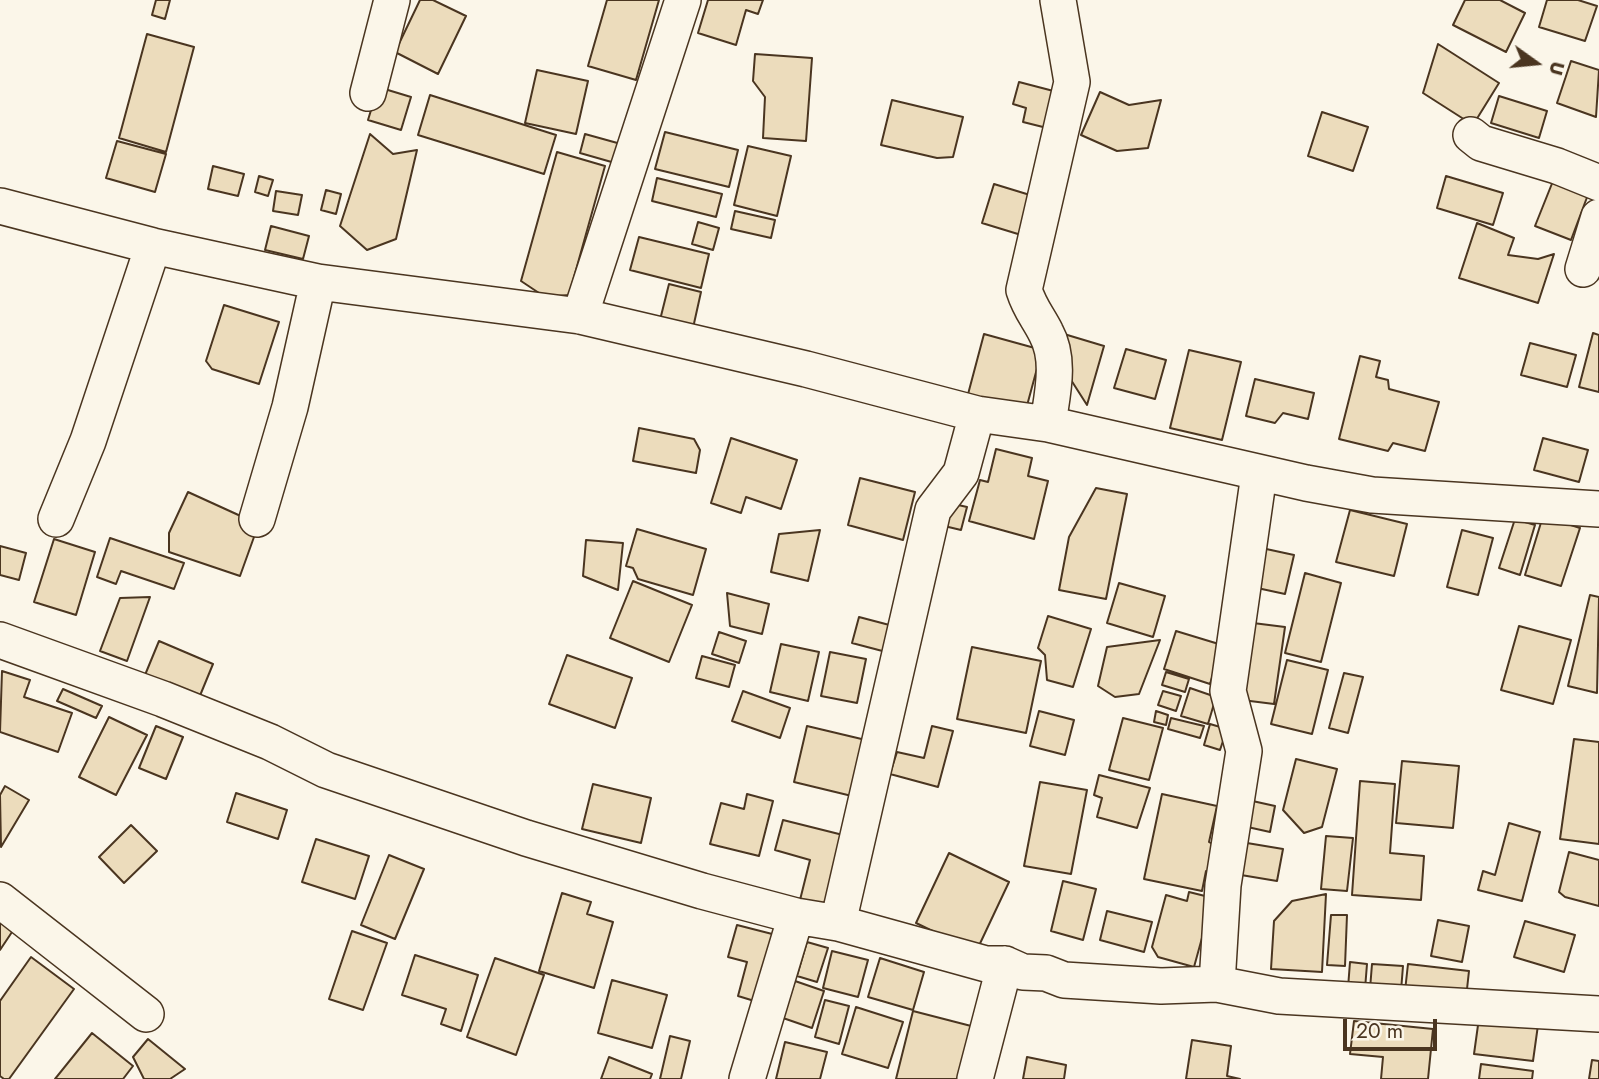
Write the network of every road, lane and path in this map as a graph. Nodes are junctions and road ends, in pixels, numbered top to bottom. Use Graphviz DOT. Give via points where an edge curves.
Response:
graph roads {
  1 [pos="392,0"];
  2 [pos="683,0"];
  3 [pos="1058,0"];
  4 [pos="368,93"];
  5 [pos="1471,135"];
  6 [pos="1599,183"];
  7 [pos="0,206"];
  8 [pos="1599,216"];
  9 [pos="153,246"];
  10 [pos="1583,269"];
  11 [pos="318,282"];
  12 [pos="580,316"];
  13 [pos="977,414"];
  14 [pos="1048,424"];
  15 [pos="1259,474"];
  16 [pos="1599,509"];
  17 [pos="57,519"];
  18 [pos="257,519"];
  19 [pos="0,639"];
  20 [pos="0,900"];
  21 [pos="796,916"];
  22 [pos="838,923"];
  23 [pos="1005,964"];
  24 [pos="1217,984"];
  25 [pos="146,1014"];
  26 [pos="1599,1014"];
  27 [pos="747,1079"];
  28 [pos="975,1079"];
  1 -- 4 [label="street"];
  2 -- 12 [label="street"];
  3 -- 14 [label="street" via="1072,82 1024,290 1031,313 1047,334 1055,367"];
  5 -- 6 [label="street" via="1481,143"];
  7 -- 9 [label="street"];
  8 -- 10 [label="street"];
  9 -- 11 [label="street"];
  9 -- 17 [label="street"];
  11 -- 12 [label="street"];
  11 -- 18 [label="street" via="290,407"];
  12 -- 13 [label="street"];
  13 -- 14 [label="street"];
  13 -- 22 [label="street" via="961,473 933,510"];
  14 -- 15 [label="street"];
  15 -- 16 [label="street" via="1373,495"];
  15 -- 24 [label="street" via="1228,691 1244,751 1223,885"];
  19 -- 21 [label="street" via="163,699 326,770 526,838"];
  20 -- 25 [label="street"];
  21 -- 22 [label="street"];
  21 -- 27 [label="street"];
  22 -- 23 [label="street" via="986,964"];
  23 -- 24 [label="street" via="1064,980"];
  23 -- 28 [label="street"];
  24 -- 26 [label="street" via="1279,996"];
}
